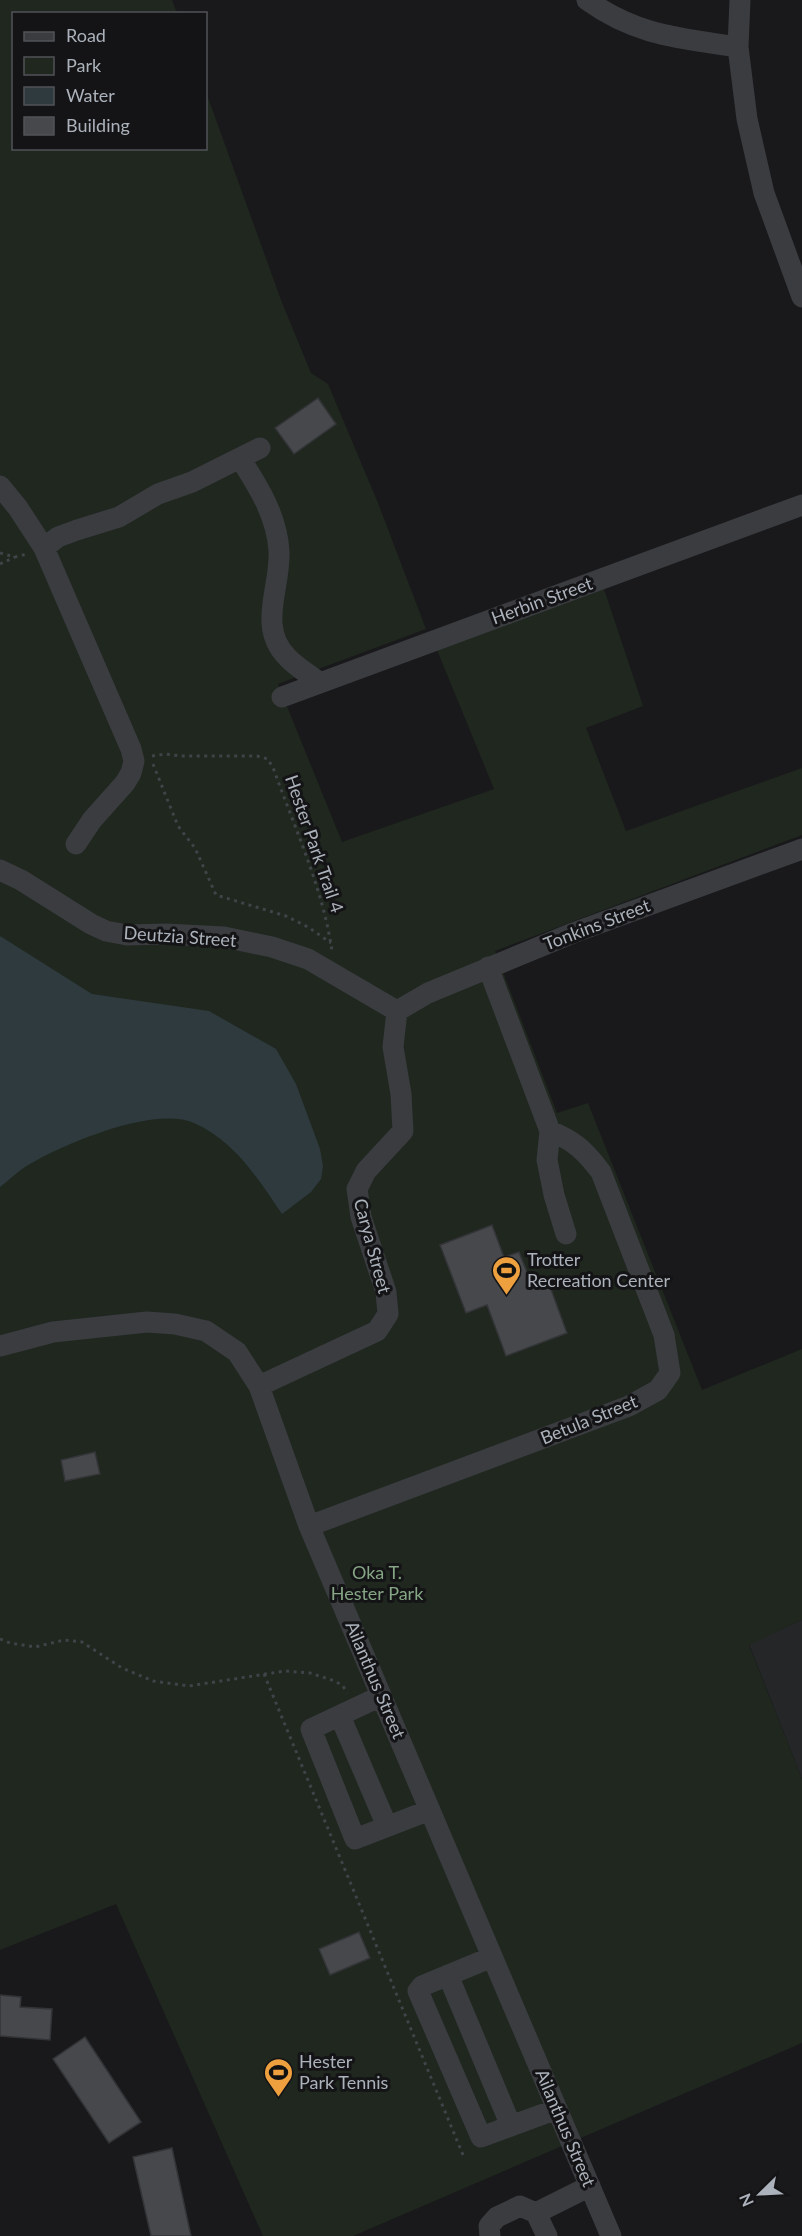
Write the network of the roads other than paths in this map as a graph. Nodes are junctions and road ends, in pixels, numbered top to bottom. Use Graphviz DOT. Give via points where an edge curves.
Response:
graph roads {
  1 [pos="587,0"];
  2 [pos="740,0"];
  3 [pos="738,47"];
  4 [pos="802,297"];
  5 [pos="260,448"];
  6 [pos="240,458"];
  7 [pos="0,486"];
  8 [pos="802,505"];
  9 [pos="44,548"];
  10 [pos="320,683"];
  11 [pos="282,697"];
  12 [pos="76,844"];
  13 [pos="802,849"];
  14 [pos="0,870"];
  15 [pos="488,967"];
  16 [pos="397,1011"];
  17 [pos="550,1131"];
  18 [pos="566,1234"];
  19 [pos="0,1346"];
  20 [pos="259,1386"];
  21 [pos="309,1526"];
  22 [pos="381,1696"];
  23 [pos="340,1716"];
  24 [pos="430,1810"];
  25 [pos="387,1826"];
  26 [pos="492,1957"];
  27 [pos="448,1975"];
  28 [pos="557,2109"];
  29 [pos="511,2126"];
  30 [pos="590,2186"];
  31 [pos="528,2209"];
  32 [pos="490,2236"];
  33 [pos="500,2236"];
  34 [pos="547,2236"];
  35 [pos="611,2236"];
  1 -- 3 [label="street" via="638,29"];
  2 -- 3 [label="street"];
  3 -- 4 [label="street" via="747,119 764,193"];
  5 -- 6 [label="street"];
  6 -- 9 [label="street" via="158,494 119,518 58,537"];
  6 -- 10 [label="street" via="267,503 279,550 271,616 273,635 288,658"];
  7 -- 9 [label="street"];
  8 -- 10 [label="street, Herbin Street"];
  9 -- 12 [label="street" via="134,761 125,783"];
  10 -- 11 [label="street, Herbin Street"];
  13 -- 15 [label="street, Tonkins Street"];
  14 -- 16 [label="street, Deutzia Street" via="106,931 224,937 272,947 308,959"];
  15 -- 16 [label="street, Tonkins Street"];
  15 -- 17 [label="street"];
  16 -- 20 [label="street, Carya Street" via="393,1047 403,1131 366,1171 357,1189 361,1217 386,1293 388,1314 377,1331"];
  17 -- 18 [label="street" via="547,1160"];
  17 -- 21 [label="street, Betula Street" via="585,1150 601,1172 664,1335 670,1373 658,1390 628,1406"];
  19 -- 20 [label="street, Ailanthus Street" via="64,1331 147,1322 175,1324 206,1331 237,1352"];
  20 -- 21 [label="street, Ailanthus Street"];
  21 -- 22 [label="street, Ailanthus Street"];
  22 -- 23 [label="street"];
  22 -- 24 [label="street, Ailanthus Street"];
  23 -- 25 [label="street"];
  23 -- 25 [label="street" via="311,1729 355,1839"];
  24 -- 25 [label="street"];
  24 -- 26 [label="street, Ailanthus Street"];
  26 -- 27 [label="street"];
  26 -- 28 [label="street, Ailanthus Street"];
  27 -- 29 [label="street"];
  27 -- 29 [label="street" via="418,1991 481,2137"];
  28 -- 29 [label="street"];
  28 -- 30 [label="street, Ailanthus Street"];
  30 -- 31 [label="street"];
  30 -- 35 [label="street, Ailanthus Street"];
  31 -- 32 [label="street" via="496,2217 489,2226"];
  31 -- 33 [label="street" via="502,2225"];
  31 -- 34 [label="street"];
}
